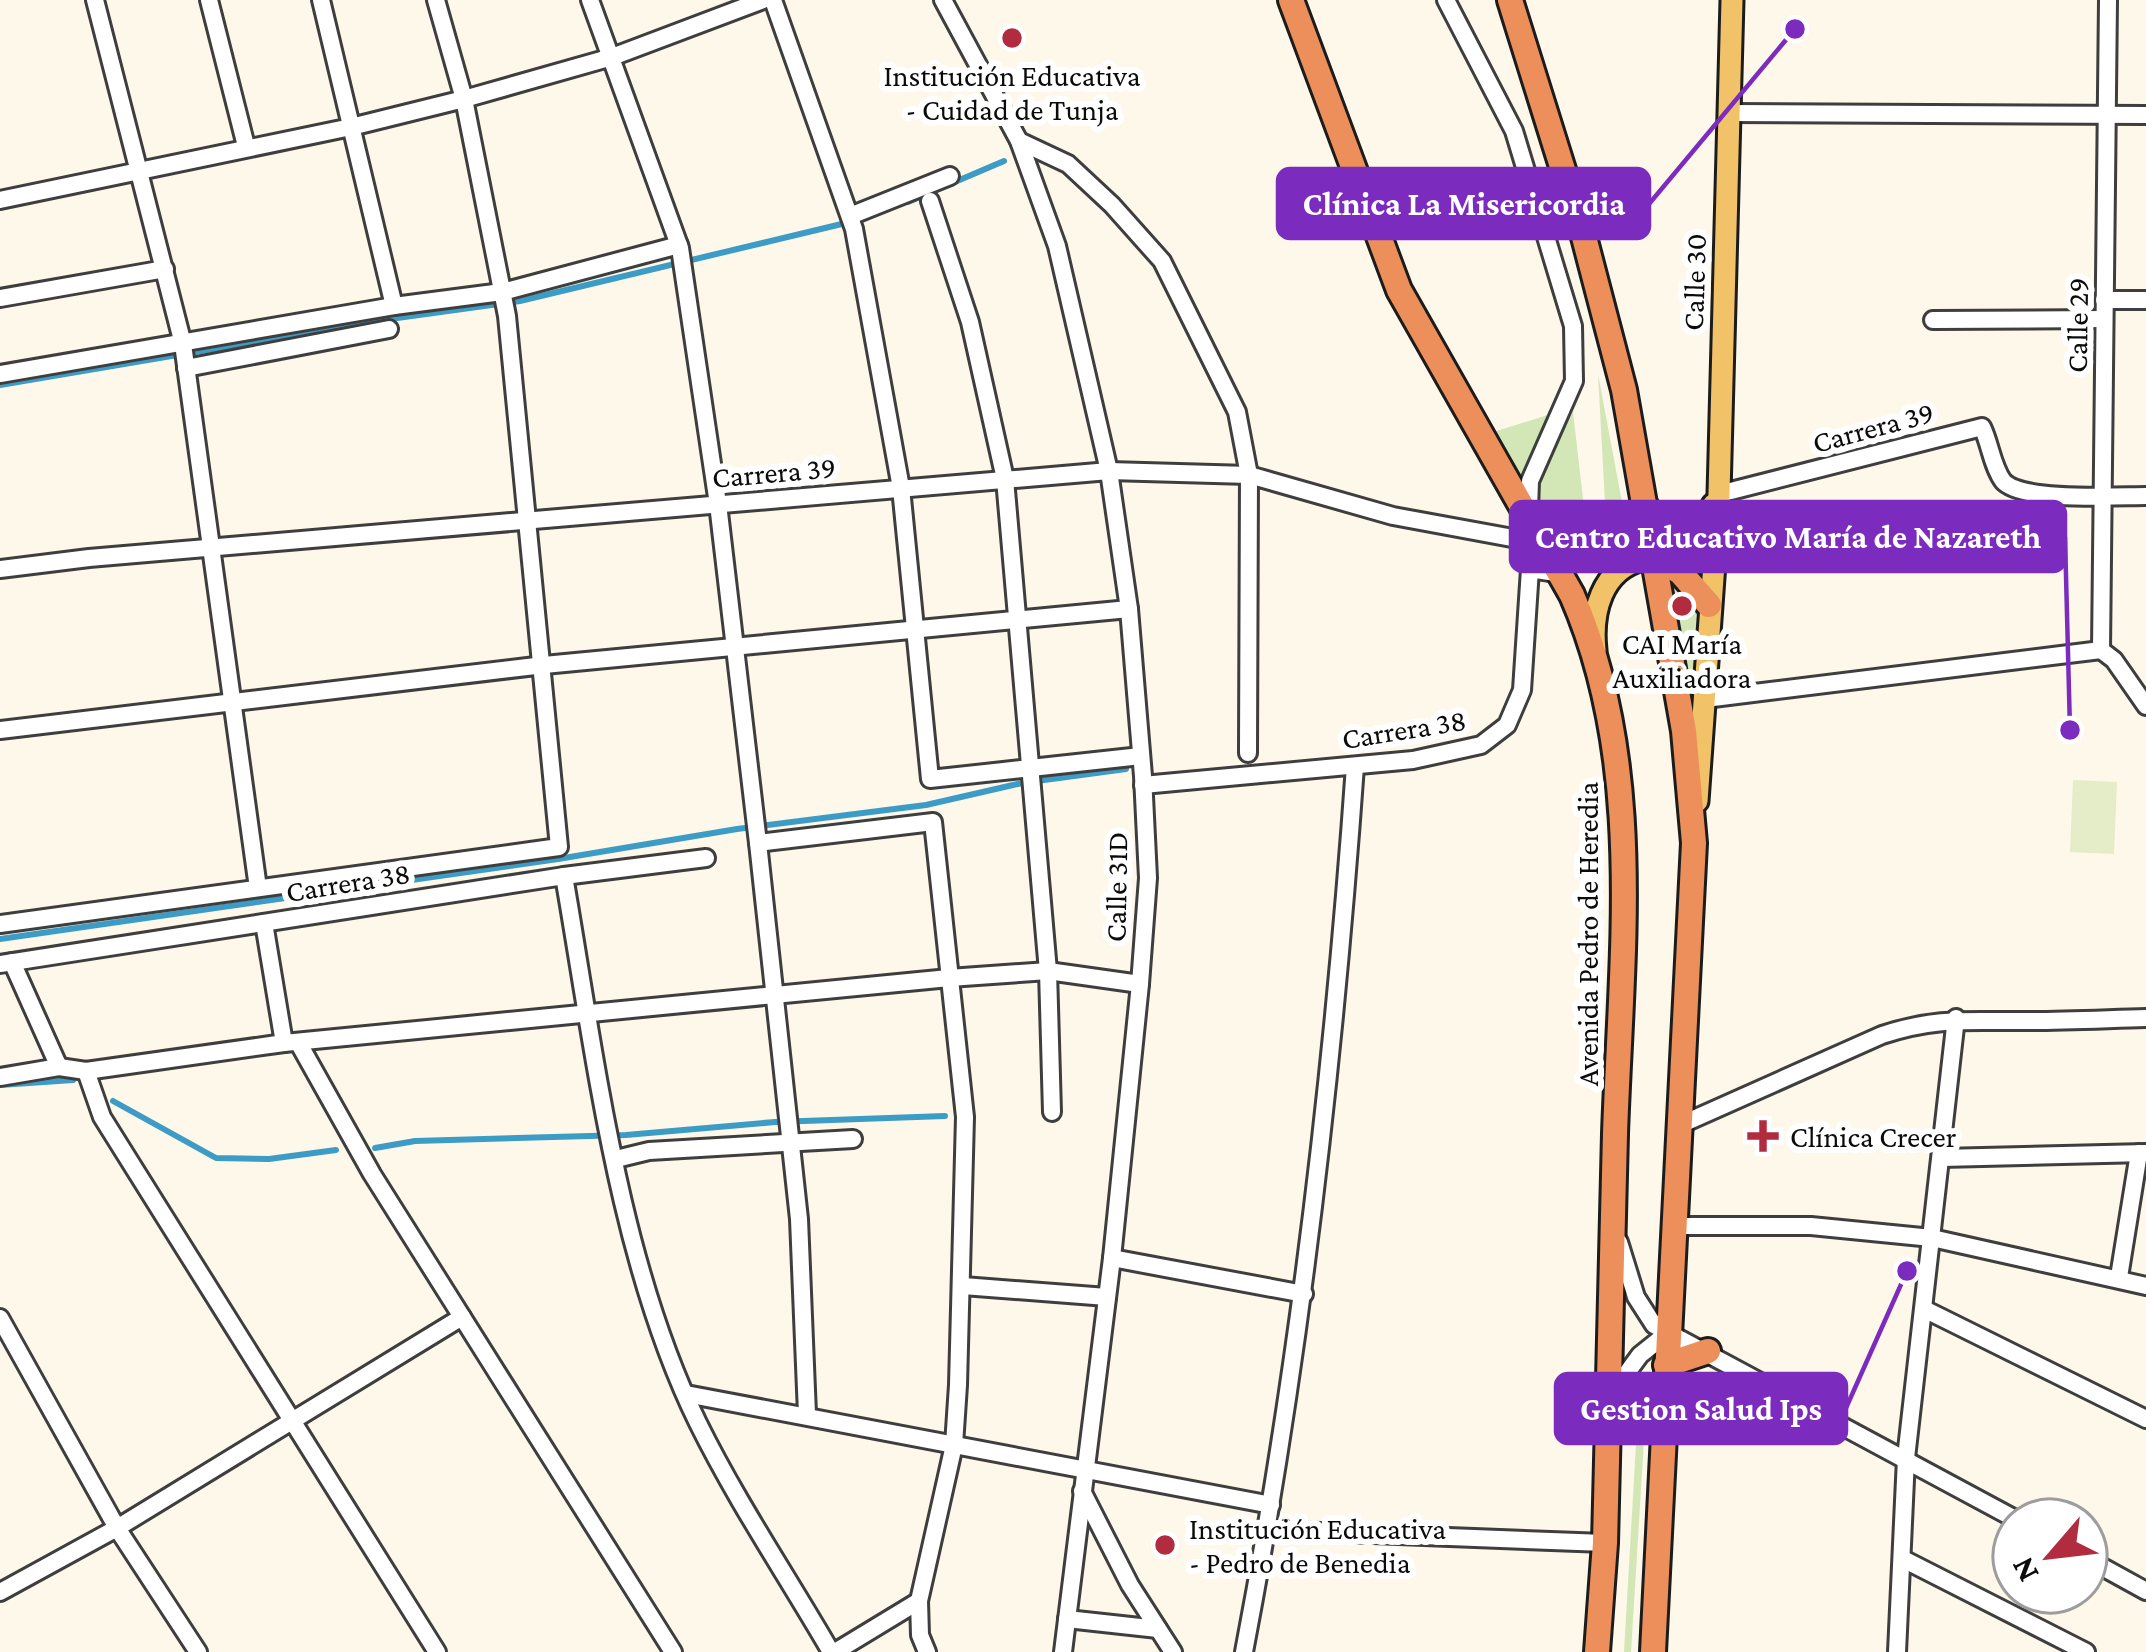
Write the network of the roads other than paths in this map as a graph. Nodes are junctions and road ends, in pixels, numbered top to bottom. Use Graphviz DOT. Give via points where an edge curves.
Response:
graph roads {
  1 [pos="94,0"];
  2 [pos="209,0"];
  3 [pos="321,0"];
  4 [pos="436,0"];
  5 [pos="590,0"];
  6 [pos="763,0"];
  7 [pos="772,0"];
  8 [pos="944,0"];
  9 [pos="1291,0"];
  10 [pos="1446,0"];
  11 [pos="1510,0"];
  12 [pos="1732,0"];
  13 [pos="2108,0"];
  14 [pos="612,57"];
  15 [pos="464,99"];
  16 [pos="1729,113"];
  17 [pos="2107,115"];
  18 [pos="2146,115"];
  19 [pos="351,127"];
  20 [pos="1019,141"];
  21 [pos="246,146"];
  22 [pos="137,173"];
  23 [pos="950,176"];
  24 [pos="0,200"];
  25 [pos="930,201"];
  26 [pos="851,221"];
  27 [pos="680,246"];
  28 [pos="165,268"];
  29 [pos="0,298"];
  30 [pos="2146,300"];
  31 [pos="504,302"];
  32 [pos="394,306"];
  33 [pos="2104,309"];
  34 [pos="1933,320"];
  35 [pos="389,329"];
  36 [pos="185,356"];
  37 [pos="0,374"];
  38 [pos="1109,471"];
  39 [pos="1249,475"];
  40 [pos="1006,479"];
  41 [pos="901,488"];
  42 [pos="1719,494"];
  43 [pos="2102,496"];
  44 [pos="2146,496"];
  45 [pos="718,504"];
  46 [pos="1646,507"];
  47 [pos="528,520"];
  48 [pos="1532,522"];
  49 [pos="1546,544"];
  50 [pos="211,549"];
  51 [pos="1654,557"];
  52 [pos="0,569"];
  53 [pos="1562,574"];
  54 [pos="1709,605"];
  55 [pos="1129,609"];
  56 [pos="1017,619"];
  57 [pos="916,629"];
  58 [pos="737,646"];
  59 [pos="2101,650"];
  60 [pos="544,665"];
  61 [pos="2123,674"];
  62 [pos="2146,674"];
  63 [pos="1601,684"];
  64 [pos="1706,699"];
  65 [pos="232,700"];
  66 [pos="2146,706"];
  67 [pos="0,730"];
  68 [pos="1248,753"];
  69 [pos="1141,756"];
  70 [pos="1355,766"];
  71 [pos="1030,777"];
  72 [pos="1143,785"];
  73 [pos="758,840"];
  74 [pos="1694,843"];
  75 [pos="706,858"];
  76 [pos="564,876"];
  77 [pos="258,888"];
  78 [pos="264,923"];
  79 [pos="0,924"];
  80 [pos="6,963"];
  81 [pos="1048,971"];
  82 [pos="949,978"];
  83 [pos="1140,985"];
  84 [pos="773,995"];
  85 [pos="588,1014"];
  86 [pos="1956,1018"];
  87 [pos="2146,1018"];
  88 [pos="291,1042"];
  89 [pos="59,1067"];
  90 [pos="86,1071"];
  91 [pos="0,1077"];
  92 [pos="1052,1112"];
  93 [pos="1680,1125"];
  94 [pos="788,1130"];
  95 [pos="853,1139"];
  96 [pos="2142,1153"];
  97 [pos="615,1154"];
  98 [pos="1941,1158"];
  99 [pos="1612,1209"];
  100 [pos="1674,1226"];
  101 [pos="1932,1238"];
  102 [pos="1112,1258"];
  103 [pos="2119,1277"];
  104 [pos="963,1286"];
  105 [pos="2146,1286"];
  106 [pos="1304,1294"];
  107 [pos="1107,1298"];
  108 [pos="1924,1310"];
  109 [pos="462,1317"];
  110 [pos="0,1318"];
  111 [pos="1670,1330"];
  112 [pos="1708,1352"];
  113 [pos="1666,1364"];
  114 [pos="686,1394"];
  115 [pos="1609,1397"];
  116 [pos="807,1414"];
  117 [pos="2146,1419"];
  118 [pos="292,1423"];
  119 [pos="954,1444"];
  120 [pos="1906,1459"];
  121 [pos="1083,1481"];
  122 [pos="1271,1505"];
  123 [pos="1990,1505"];
  124 [pos="117,1528"];
  125 [pos="1267,1530"];
  126 [pos="1605,1543"];
  127 [pos="1903,1559"];
  128 [pos="2110,1572"];
  129 [pos="0,1592"];
  130 [pos="2146,1592"];
  131 [pos="919,1601"];
  132 [pos="1067,1619"];
  133 [pos="1158,1629"];
  134 [pos="1059,1650"];
  135 [pos="198,1652"];
  136 [pos="437,1652"];
  137 [pos="673,1652"];
  138 [pos="833,1652"];
  139 [pos="927,1652"];
  140 [pos="1173,1652"];
  141 [pos="1244,1652"];
  142 [pos="1597,1652"];
  143 [pos="1653,1652"];
  144 [pos="1897,1652"];
  145 [pos="2086,1652"];
  1 -- 22 [label="street"];
  2 -- 21 [label="street"];
  3 -- 19 [label="street"];
  4 -- 15 [label="street"];
  5 -- 14 [label="street"];
  6 -- 14 [label="street"];
  7 -- 26 [label="street"];
  8 -- 20 [label="street, Calle 31D"];
  9 -- 48 [label="highway, Avenida Pedro de Heredia" via="1399,290"];
  10 -- 48 [label="street" via="1514,131 1573,326 1574,381 1528,487"];
  11 -- 46 [label="highway" via="1613,341"];
  12 -- 16 [label="main road, Calle 30"];
  13 -- 17 [label="street, Calle 29"];
  14 -- 15 [label="street"];
  14 -- 27 [label="street"];
  15 -- 19 [label="street"];
  15 -- 31 [label="street"];
  16 -- 17 [label="street"];
  16 -- 42 [label="main road, Calle 30"];
  17 -- 18 [label="street"];
  17 -- 33 [label="street, Calle 29"];
  19 -- 21 [label="street"];
  19 -- 32 [label="street"];
  20 -- 38 [label="street, Calle 31D" via="1058,246"];
  20 -- 39 [label="street" via="1068,164 1162,261 1237,412"];
  21 -- 22 [label="street"];
  22 -- 24 [label="street"];
  22 -- 28 [label="street"];
  23 -- 26 [label="street"];
  25 -- 40 [label="street" via="970,322"];
  26 -- 41 [label="street"];
  27 -- 31 [label="street"];
  27 -- 45 [label="street"];
  28 -- 29 [label="street"];
  28 -- 36 [label="street"];
  30 -- 33 [label="street"];
  31 -- 32 [label="street"];
  31 -- 47 [label="street"];
  32 -- 36 [label="street"];
  33 -- 34 [label="street"];
  33 -- 43 [label="street, Calle 29"];
  35 -- 36 [label="street"];
  36 -- 37 [label="street"];
  36 -- 50 [label="street"];
  38 -- 39 [label="street, Carrera 39"];
  38 -- 40 [label="street, Carrera 39"];
  38 -- 55 [label="street, Calle 31D"];
  39 -- 49 [label="street, Carrera 39" via="1393,515"];
  39 -- 68 [label="street"];
  40 -- 41 [label="street, Carrera 39"];
  40 -- 56 [label="street"];
  41 -- 45 [label="street, Carrera 39"];
  41 -- 57 [label="street"];
  42 -- 43 [label="street, Carrera 39" via="1982,427 2002,480 2014,489"];
  42 -- 51 [label="main road" via="1695,537"];
  42 -- 54 [label="main road, Calle 30"];
  43 -- 44 [label="street, Carrera 39"];
  43 -- 59 [label="street, Calle 29"];
  45 -- 47 [label="street, Carrera 39"];
  45 -- 58 [label="street"];
  46 -- 49 [label="highway" via="1632,531 1610,545"];
  46 -- 51 [label="highway"];
  47 -- 50 [label="street, Carrera 39"];
  47 -- 60 [label="street"];
  48 -- 49 [label="highway, Avenida Pedro de Heredia"];
  49 -- 53 [label="highway, Avenida Pedro de Heredia"];
  50 -- 52 [label="street, Carrera 39"];
  50 -- 65 [label="street"];
  51 -- 54 [label="highway"];
  51 -- 63 [label="main road" via="1621,569 1604,588 1593,636"];
  51 -- 74 [label="highway"];
  53 -- 63 [label="highway, Avenida Pedro de Heredia"];
  53 -- 70 [label="street, Carrera 38" via="1530,569 1522,690 1508,725 1466,750"];
  54 -- 64 [label="main road, Calle 30"];
  55 -- 56 [label="street"];
  55 -- 69 [label="street, Calle 31D"];
  56 -- 57 [label="street"];
  56 -- 71 [label="street"];
  57 -- 58 [label="street"];
  57 -- 71 [label="street" via="930,779"];
  58 -- 60 [label="street"];
  58 -- 73 [label="street"];
  59 -- 61 [label="street"];
  59 -- 64 [label="street"];
  60 -- 65 [label="street"];
  60 -- 77 [label="street, Carrera 38" via="559,847"];
  61 -- 62 [label="street"];
  61 -- 66 [label="street"];
  63 -- 99 [label="highway, Avenida Pedro de Heredia" via="1623,827"];
  64 -- 74 [label="main road, Calle 30"];
  65 -- 67 [label="street"];
  65 -- 77 [label="street"];
  69 -- 71 [label="street"];
  69 -- 72 [label="street, Calle 31D"];
  70 -- 72 [label="street, Carrera 38"];
  70 -- 106 [label="street"];
  71 -- 81 [label="street"];
  72 -- 83 [label="street, Calle 31D" via="1148,878"];
  73 -- 82 [label="street" via="933,822"];
  73 -- 84 [label="street"];
  74 -- 93 [label="highway"];
  75 -- 76 [label="street, Carrera 38"];
  76 -- 78 [label="street, Carrera 38"];
  76 -- 85 [label="street"];
  77 -- 79 [label="street, Carrera 38"];
  78 -- 80 [label="street, Carrera 38"];
  78 -- 88 [label="street"];
  80 -- 89 [label="street"];
  81 -- 82 [label="street"];
  81 -- 83 [label="street"];
  81 -- 92 [label="street"];
  82 -- 84 [label="street"];
  82 -- 104 [label="street" via="965,1117"];
  83 -- 102 [label="street, Calle 31D"];
  84 -- 85 [label="street"];
  84 -- 94 [label="street"];
  85 -- 88 [label="street"];
  85 -- 97 [label="street"];
  86 -- 87 [label="street"];
  86 -- 93 [label="street" via="1882,1035"];
  86 -- 98 [label="street"];
  88 -- 90 [label="street"];
  88 -- 109 [label="street"];
  89 -- 90 [label="street"];
  89 -- 91 [label="street"];
  90 -- 118 [label="street" via="102,1117"];
  93 -- 100 [label="highway"];
  94 -- 95 [label="street"];
  94 -- 97 [label="street"];
  94 -- 116 [label="street"];
  96 -- 98 [label="street"];
  96 -- 103 [label="street"];
  97 -- 114 [label="street" via="653,1305"];
  98 -- 101 [label="street"];
  99 -- 111 [label="street" via="1636,1297 1654,1325"];
  99 -- 115 [label="highway, Avenida Pedro de Heredia"];
  100 -- 101 [label="street" via="1811,1226"];
  100 -- 111 [label="highway"];
  101 -- 103 [label="street"];
  101 -- 108 [label="street"];
  102 -- 106 [label="street"];
  102 -- 107 [label="street, Calle 31D"];
  103 -- 105 [label="street"];
  104 -- 107 [label="street"];
  104 -- 119 [label="street"];
  106 -- 122 [label="street"];
  107 -- 121 [label="street, Calle 31D"];
  108 -- 117 [label="street"];
  108 -- 120 [label="street"];
  109 -- 118 [label="street"];
  109 -- 137 [label="street"];
  110 -- 124 [label="street"];
  111 -- 112 [label="street"];
  111 -- 113 [label="highway"];
  111 -- 115 [label="street"];
  112 -- 113 [label="highway"];
  112 -- 120 [label="street"];
  113 -- 143 [label="highway"];
  114 -- 116 [label="street"];
  114 -- 138 [label="street"];
  115 -- 126 [label="highway, Avenida Pedro de Heredia"];
  116 -- 119 [label="street"];
  118 -- 124 [label="street"];
  118 -- 136 [label="street"];
  119 -- 121 [label="street"];
  119 -- 131 [label="street"];
  120 -- 123 [label="street"];
  120 -- 127 [label="street"];
  121 -- 122 [label="street"];
  121 -- 132 [label="street, Calle 31D"];
  121 -- 133 [label="street" via="1114,1556"];
  122 -- 125 [label="street"];
  124 -- 129 [label="street"];
  124 -- 135 [label="street"];
  125 -- 126 [label="street"];
  125 -- 141 [label="street"];
  126 -- 142 [label="highway, Avenida Pedro de Heredia"];
  127 -- 144 [label="street"];
  127 -- 145 [label="street"];
  128 -- 130 [label="street"];
  131 -- 138 [label="street"];
  131 -- 139 [label="street"];
  132 -- 133 [label="street"];
  132 -- 134 [label="street, Calle 31D"];
  133 -- 140 [label="street"];
}
